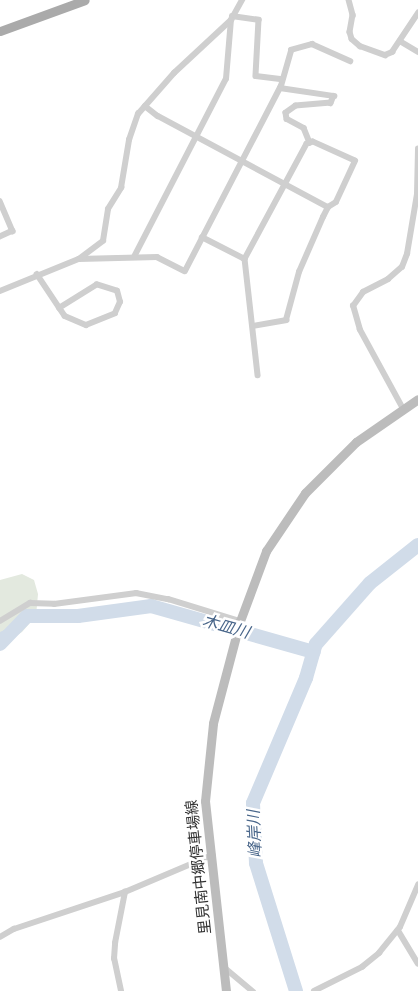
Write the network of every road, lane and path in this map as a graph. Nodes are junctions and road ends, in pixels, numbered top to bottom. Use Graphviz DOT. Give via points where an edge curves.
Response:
graph roads {
  1 [pos="85,0"];
  2 [pos="242,0"];
  3 [pos="349,0"];
  4 [pos="418,13"];
  5 [pos="231,18"];
  6 [pos="0,31"];
  7 [pos="400,41"];
  8 [pos="418,52"];
  9 [pos="350,61"];
  10 [pos="282,80"];
  11 [pos="280,88"];
  12 [pos="145,106"];
  13 [pos="196,136"];
  14 [pos="310,143"];
  15 [pos="418,149"];
  16 [pos="242,161"];
  17 [pos="285,184"];
  18 [pos="0,201"];
  19 [pos="328,207"];
  20 [pos="0,237"];
  21 [pos="202,238"];
  22 [pos="134,257"];
  23 [pos="245,259"];
  24 [pos="79,260"];
  25 [pos="37,274"];
  26 [pos="0,291"];
  27 [pos="60,308"];
  28 [pos="253,326"];
  29 [pos="258,375"];
  30 [pos="418,400"];
  31 [pos="403,409"];
  32 [pos="0,620"];
  33 [pos="240,623"];
  34 [pos="212,855"];
  35 [pos="418,885"];
  36 [pos="125,892"];
  37 [pos="398,930"];
  38 [pos="0,937"];
  39 [pos="418,962"];
  40 [pos="224,967"];
  41 [pos="121,991"];
  42 [pos="226,991"];
  43 [pos="253,991"];
  44 [pos="314,991"];
  1 -- 6 [label="main road"];
  2 -- 5 [label="street"];
  3 -- 7 [label="street" via="354,15 350,32 360,46 385,55 392,52"];
  4 -- 7 [label="street"];
  5 -- 10 [label="street" via="259,20 256,76"];
  5 -- 12 [label="street"];
  5 -- 13 [label="street" via="226,79"];
  7 -- 8 [label="street"];
  9 -- 10 [label="street" via="317,45 300,45 289,52"];
  10 -- 11 [label="street"];
  11 -- 14 [label="street" via="334,96 331,103 296,106 286,113 287,119 304,128"];
  11 -- 16 [label="street"];
  12 -- 13 [label="street"];
  12 -- 24 [label="street" via="132,131 121,188 108,208 105,238"];
  13 -- 16 [label="street"];
  13 -- 22 [label="street"];
  14 -- 17 [label="street"];
  14 -- 19 [label="street" via="355,161 336,202"];
  15 -- 31 [label="street" via="417,194 405,261 396,274 358,296 353,306 360,330"];
  16 -- 17 [label="street"];
  16 -- 21 [label="street"];
  17 -- 19 [label="street"];
  17 -- 23 [label="street"];
  18 -- 20 [label="street" via="13,231"];
  19 -- 28 [label="street" via="299,272 286,320"];
  21 -- 22 [label="street" via="185,271 157,257"];
  21 -- 23 [label="street"];
  22 -- 24 [label="street"];
  23 -- 28 [label="street"];
  24 -- 25 [label="street"];
  25 -- 26 [label="street"];
  25 -- 27 [label="street"];
  27 -- 27 [label="street" via="65,316 86,325 115,312 120,302 117,291 98,285"];
  28 -- 29 [label="street"];
  30 -- 31 [label="main road, 里見南中郷停車場線"];
  31 -- 33 [label="main road, 里見南中郷停車場線" via="341,455 294,508 266,551"];
  32 -- 33 [label="street" via="30,603 54,604 136,593 168,599"];
  33 -- 34 [label="main road, 里見南中郷停車場線" via="213,723 208,761 205,801"];
  34 -- 36 [label="street"];
  34 -- 40 [label="main road, 里見南中郷停車場線"];
  35 -- 37 [label="street"];
  36 -- 38 [label="street" via="14,929"];
  36 -- 41 [label="street" via="114,959"];
  37 -- 39 [label="street"];
  37 -- 44 [label="street" via="362,967"];
  40 -- 42 [label="main road, 里見南中郷停車場線"];
  40 -- 43 [label="street"];
}
